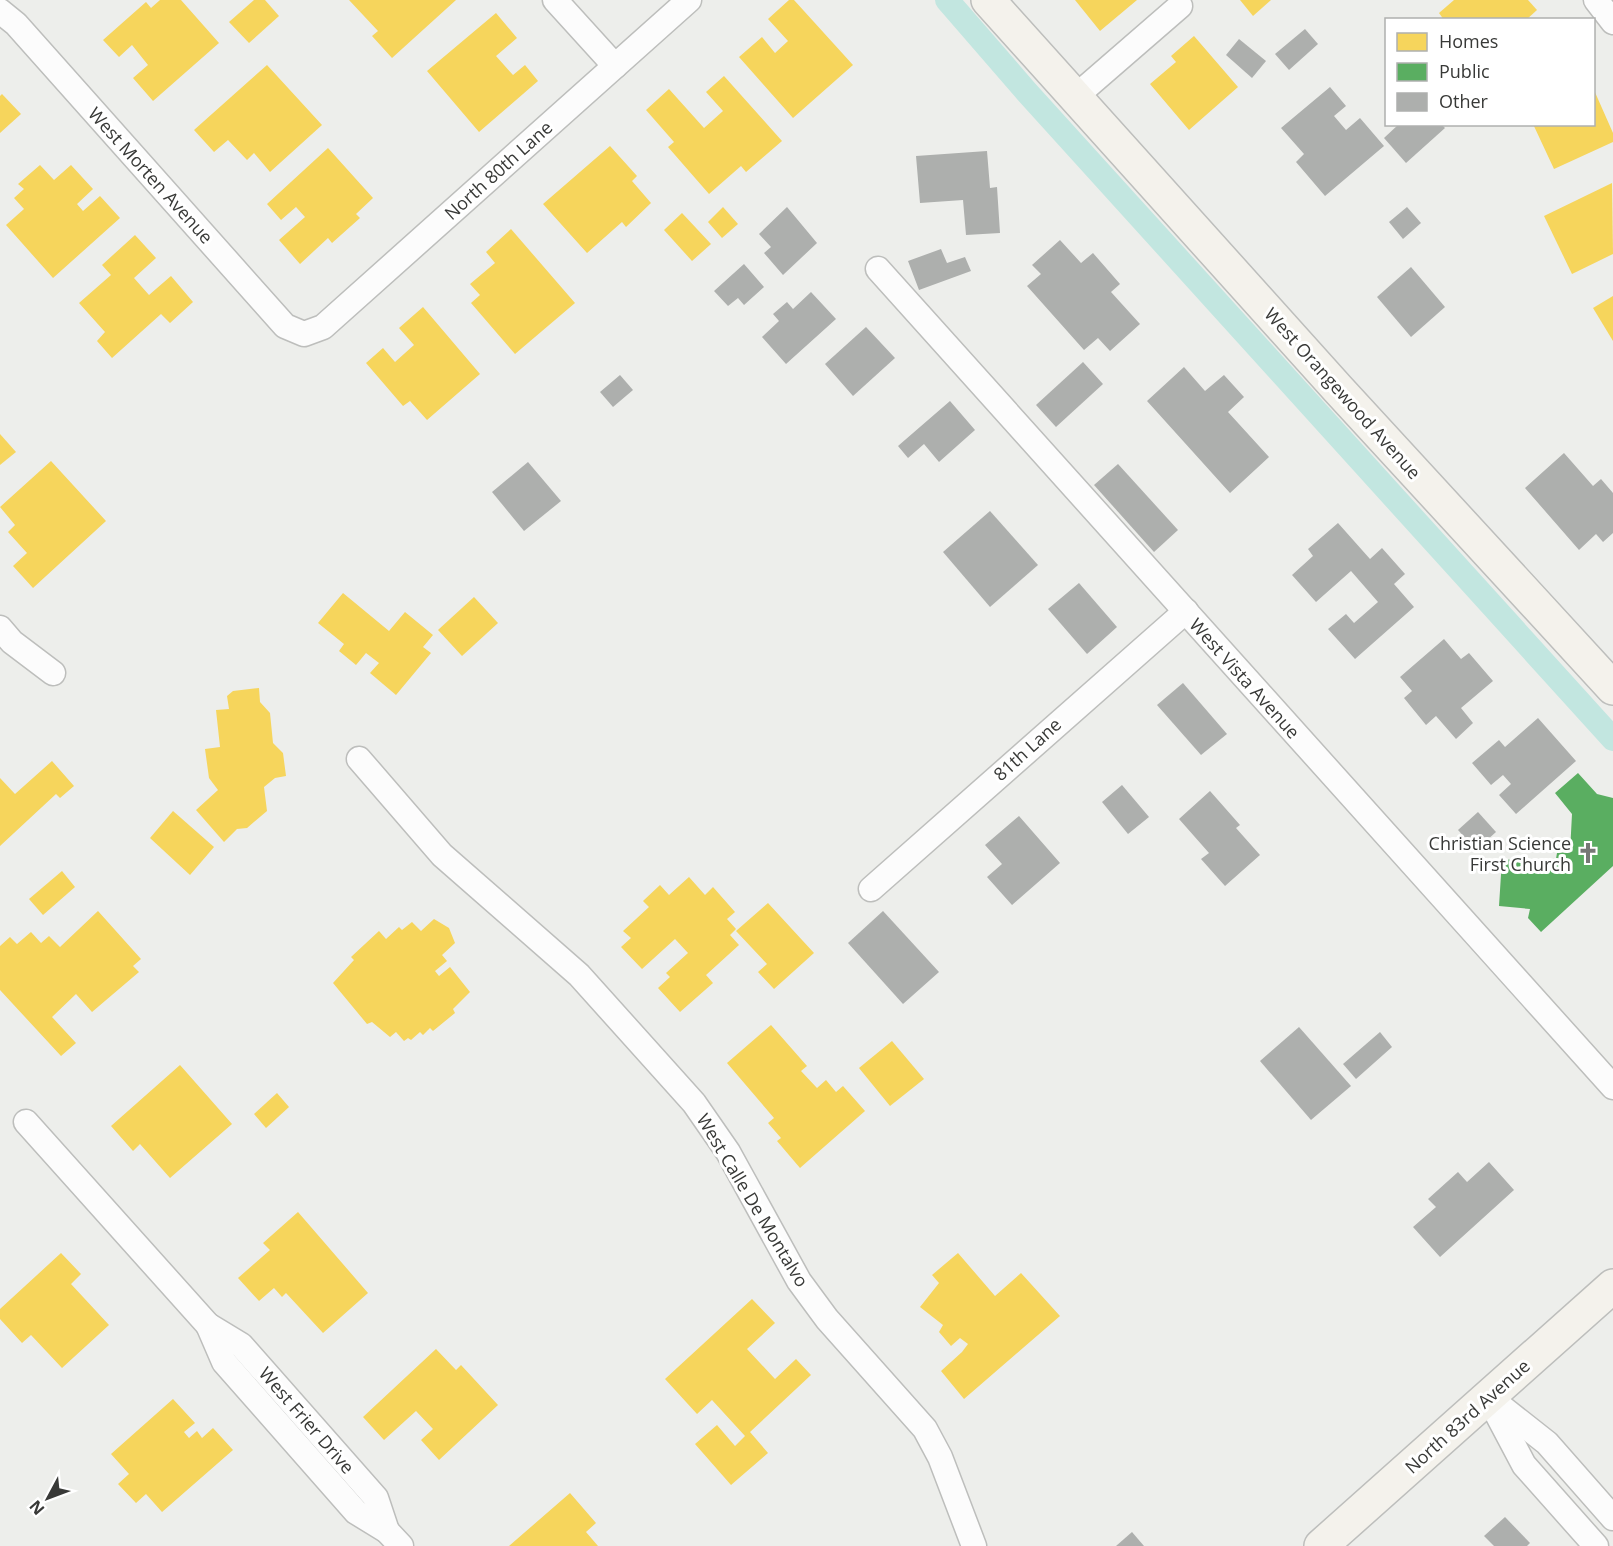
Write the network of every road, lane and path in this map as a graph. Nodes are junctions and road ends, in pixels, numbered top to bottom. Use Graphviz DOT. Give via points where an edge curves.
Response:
graph roads {
  1 [pos="555,0"];
  2 [pos="689,0"];
  3 [pos="988,0"];
  4 [pos="1596,0"];
  5 [pos="1180,6"];
  6 [pos="0,12"];
  7 [pos="1613,22"];
  8 [pos="615,66"];
  9 [pos="1075,97"];
  10 [pos="878,269"];
  11 [pos="304,334"];
  12 [pos="1186,611"];
  13 [pos="0,628"];
  14 [pos="53,673"];
  15 [pos="1613,688"];
  16 [pos="359,759"];
  17 [pos="871,889"];
  18 [pos="1613,1087"];
  19 [pos="26,1122"];
  20 [pos="1613,1286"];
  21 [pos="1488,1397"];
  22 [pos="1612,1517"];
  23 [pos="394,1538"];
  24 [pos="1592,1542"];
  25 [pos="974,1546"];
  26 [pos="1321,1546"];
  1 -- 8 [label="street"];
  2 -- 8 [label="street, North 80th Lane"];
  3 -- 9 [label="street, West Orangewood Avenue"];
  4 -- 7 [label="street"];
  5 -- 9 [label="street"];
  6 -- 11 [label="street, West Morten Avenue" via="16,24 285,326"];
  8 -- 11 [label="street, North 80th Lane" via="323,327"];
  9 -- 15 [label="street, West Orangewood Avenue"];
  10 -- 12 [label="street, West Vista Avenue"];
  12 -- 17 [label="street, 81th Lane"];
  12 -- 18 [label="street, West Vista Avenue"];
  13 -- 14 [label="street"];
  16 -- 25 [label="street, West Calle De Montalvo" via="442,855 579,975 694,1103 728,1152 799,1281 827,1319 925,1429 940,1457"];
  19 -- 23 [label="street, West Frier Drive" via="208,1325 224,1362 356,1512"];
  20 -- 21 [label="street, North 83rd Avenue"];
  21 -- 22 [label="street" via="1547,1443"];
  21 -- 24 [label="street" via="1524,1465"];
  21 -- 26 [label="street, North 83rd Avenue"];
  22 -- 24 [label="street"];
}
